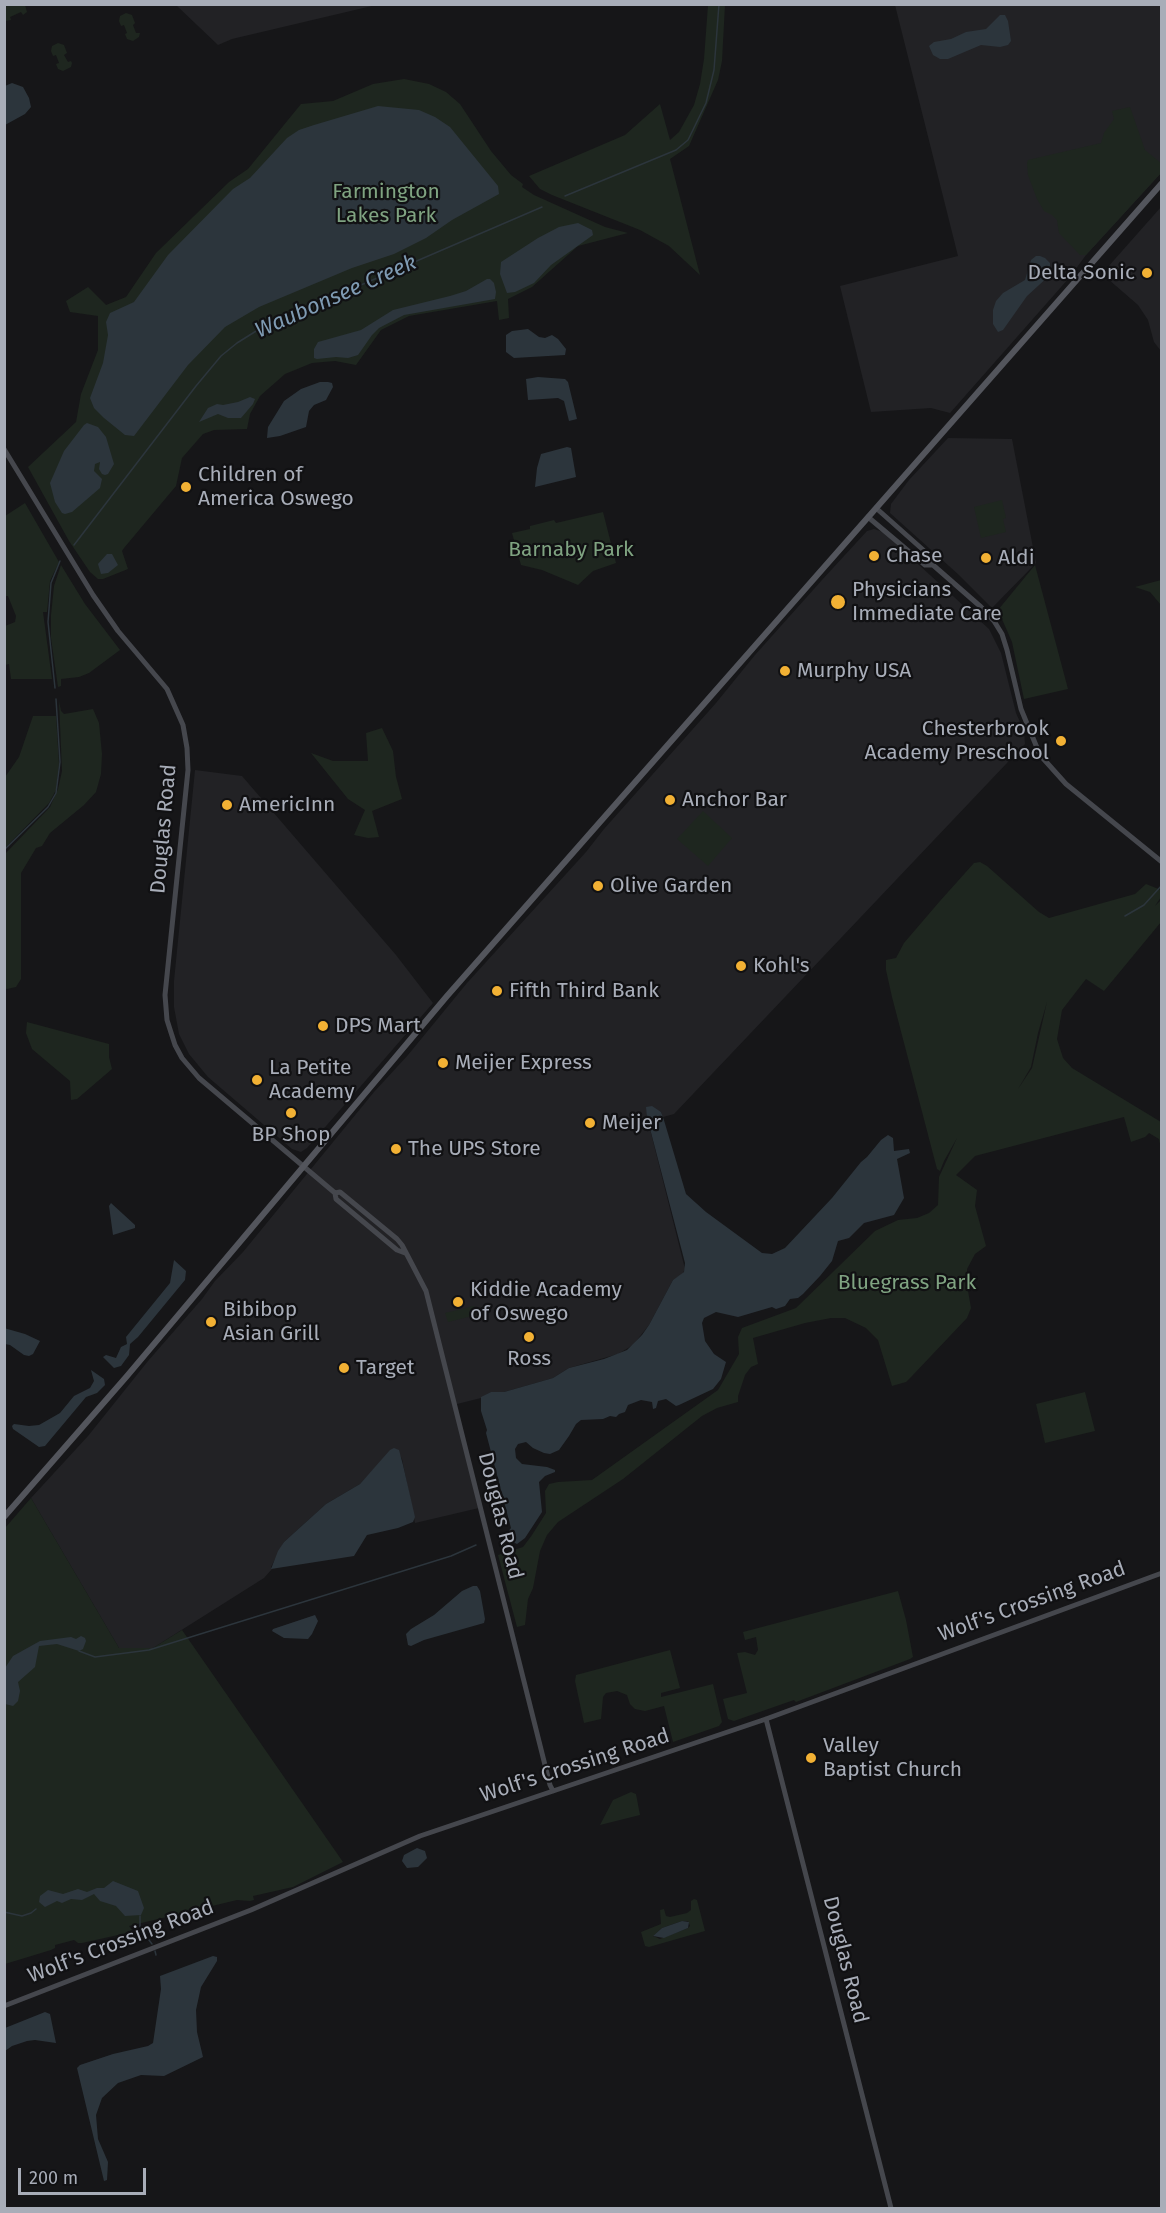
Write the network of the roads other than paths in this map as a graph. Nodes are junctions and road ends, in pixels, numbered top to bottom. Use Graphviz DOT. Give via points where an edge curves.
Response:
graph roads {
  1 [pos="1161,183"];
  2 [pos="4,449"];
  3 [pos="876,508"];
  4 [pos="868,517"];
  5 [pos="933,565"];
  6 [pos="1161,862"];
  7 [pos="303,1167"];
  8 [pos="4,1517"];
  9 [pos="1161,1573"];
  10 [pos="766,1719"];
  11 [pos="553,1791"];
  12 [pos="4,2006"];
  13 [pos="891,2208"];
  1 -- 3 [label="main road"];
  2 -- 7 [label="street, Douglas Road" via="111,621 167,689 183,724 188,770 165,995 171,1034 182,1058 199,1078"];
  3 -- 4 [label="main road"];
  3 -- 5 [label="street" via="930,556"];
  4 -- 5 [label="street" via="925,565"];
  4 -- 7 [label="main road" via="439,1005"];
  5 -- 6 [label="street" via="981,607 1002,634 1021,709 1040,755 1066,784"];
  7 -- 8 [label="main road"];
  7 -- 11 [label="street, Douglas Road" via="335,1193 336,1199 405,1253 429,1299"];
  9 -- 10 [label="street, Wolf's Crossing Road"];
  10 -- 11 [label="street, Wolf's Crossing Road"];
  10 -- 13 [label="street, Douglas Road"];
  11 -- 12 [label="street, Wolf's Crossing Road" via="414,1838 251,1910"];
}
